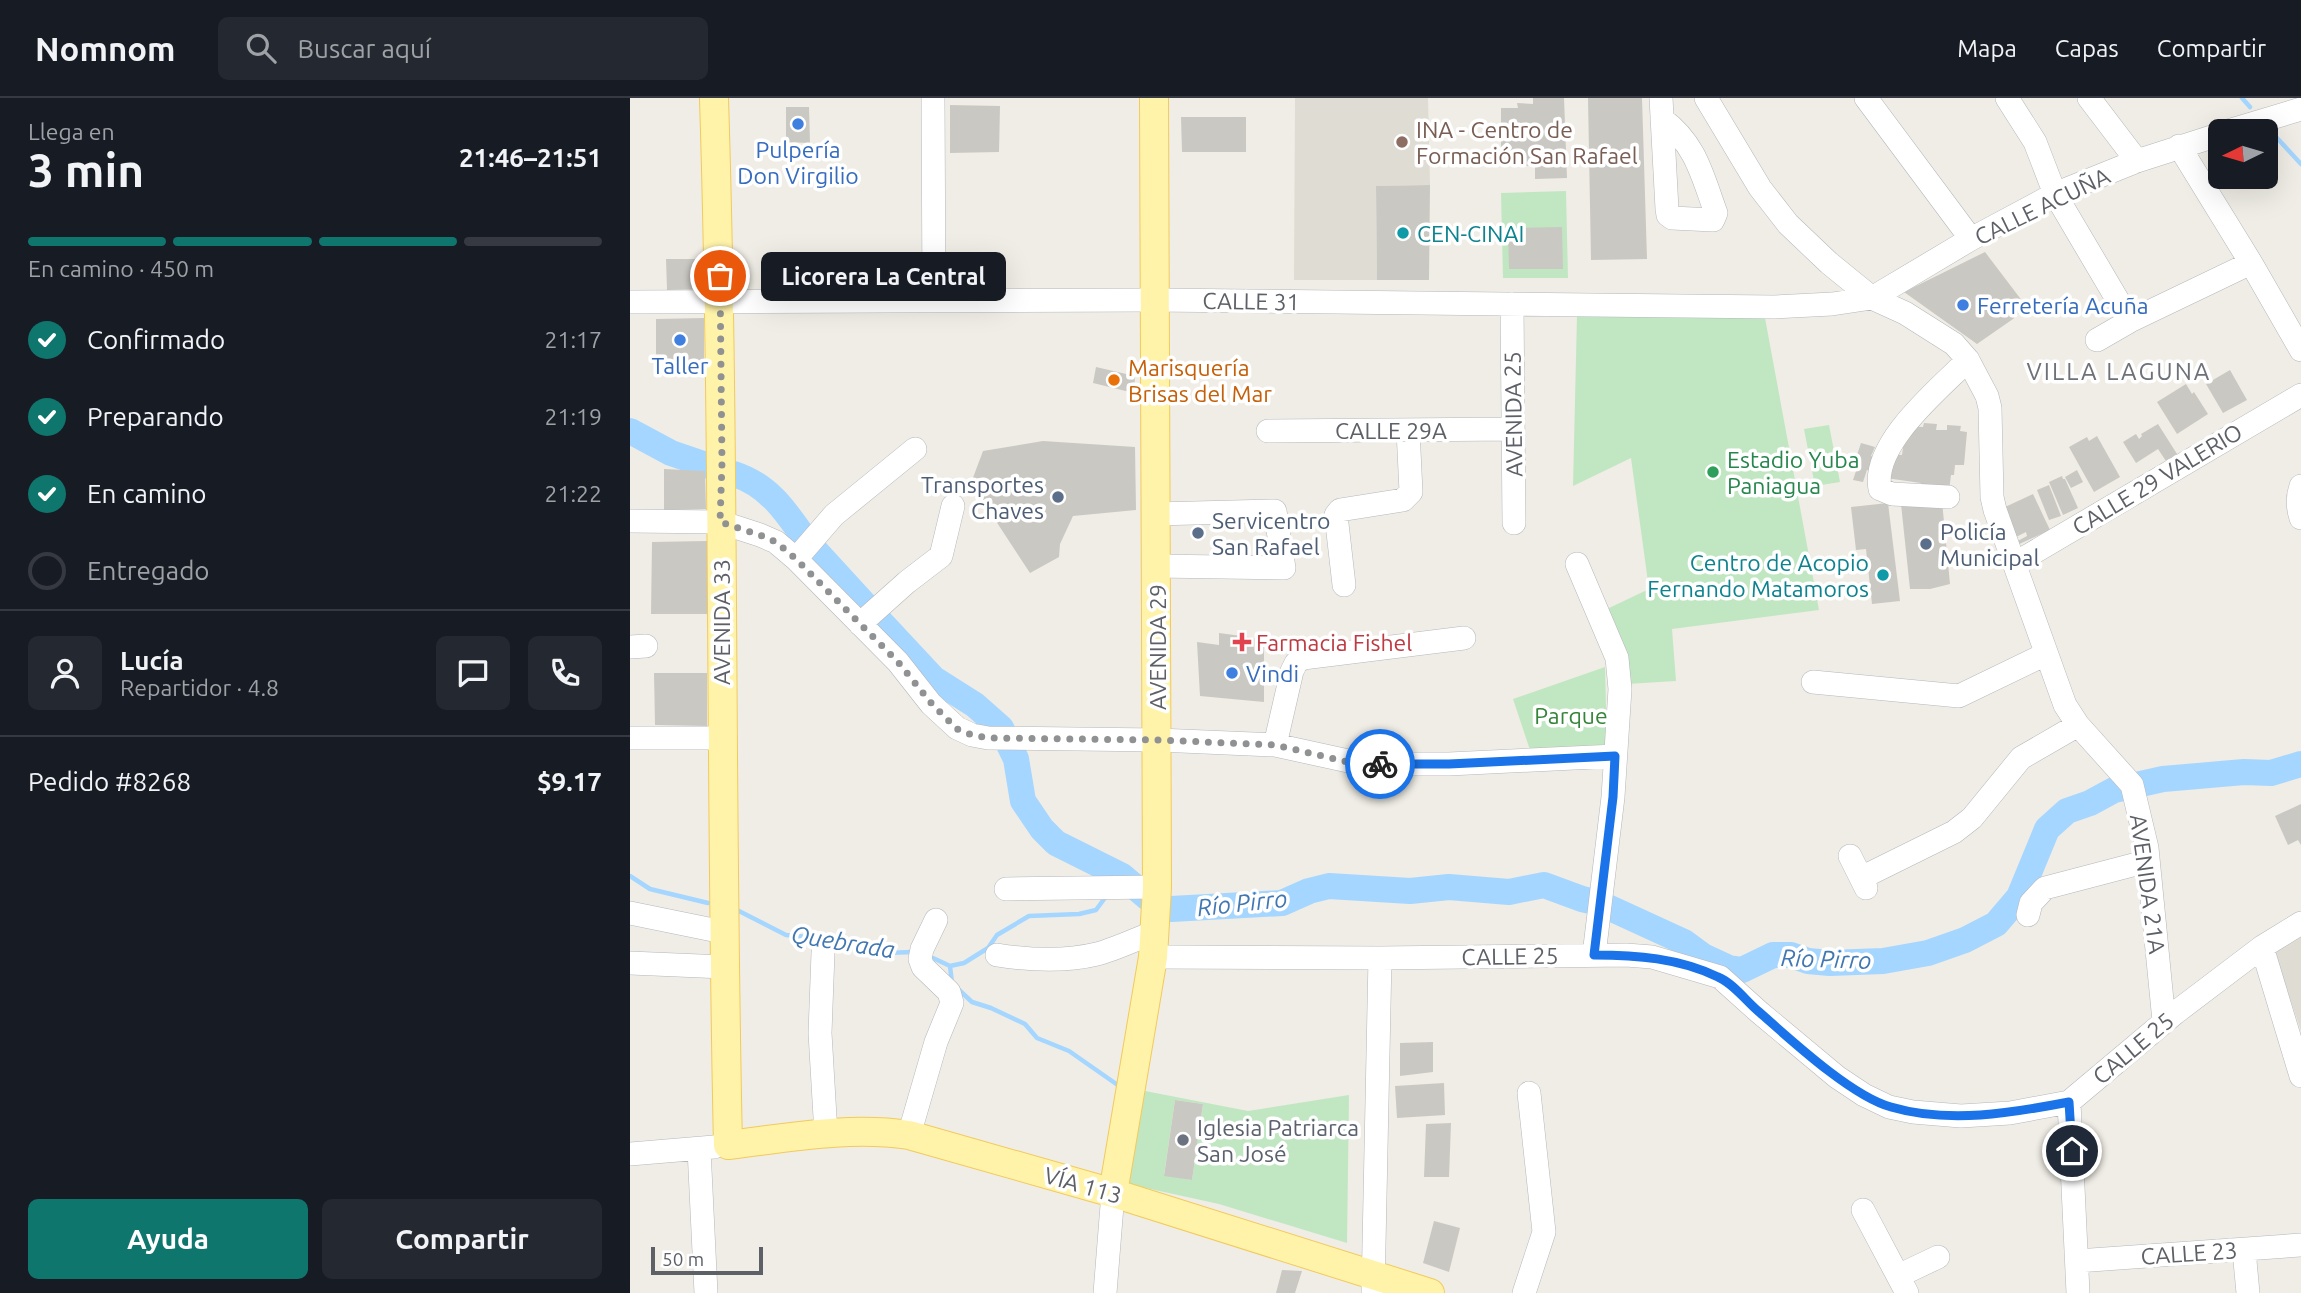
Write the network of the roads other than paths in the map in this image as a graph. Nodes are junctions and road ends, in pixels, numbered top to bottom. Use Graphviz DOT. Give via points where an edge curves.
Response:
graph roads {
  1 [pos="715,98"];
  2 [pos="933,98"];
  3 [pos="1154,98"];
  4 [pos="1706,98"];
  5 [pos="1866,98"];
  6 [pos="2007,98"];
  7 [pos="2089,98"];
  8 [pos="2301,109"];
  9 [pos="2268,119"];
  10 [pos="2208,138"];
  11 [pos="2179,146"];
  12 [pos="2137,161"];
  13 [pos="2055,194"];
  14 [pos="1971,239"];
  15 [pos="2251,263"];
  16 [pos="1872,298"];
  17 [pos="934,300"];
  18 [pos="1154,300"];
  19 [pos="721,301"];
  20 [pos="630,302"];
  21 [pos="1512,304"];
  22 [pos="2130,321"];
  23 [pos="2097,340"];
  24 [pos="2301,350"];
  25 [pos="1968,360"];
  26 [pos="2301,395"];
  27 [pos="1513,429"];
  28 [pos="1408,430"];
  29 [pos="1268,431"];
  30 [pos="915,449"];
  31 [pos="2301,486"];
  32 [pos="1948,497"];
  33 [pos="953,506"];
  34 [pos="1155,514"];
  35 [pos="2301,518"];
  36 [pos="630,521"];
  37 [pos="720,522"];
  38 [pos="1514,523"];
  39 [pos="796,559"];
  40 [pos="1577,564"];
  41 [pos="2014,564"];
  42 [pos="1156,566"];
  43 [pos="1344,585"];
  44 [pos="860,624"];
  45 [pos="1464,638"];
  46 [pos="2046,654"];
  47 [pos="1813,682"];
  48 [pos="2078,725"];
  49 [pos="630,738"];
  50 [pos="722,738"];
  51 [pos="1158,740"];
  52 [pos="1275,745"];
  53 [pos="1615,756"];
  54 [pos="1850,856"];
  55 [pos="2148,861"];
  56 [pos="1157,887"];
  57 [pos="1006,889"];
  58 [pos="630,913"];
  59 [pos="2028,915"];
  60 [pos="936,920"];
  61 [pos="2301,923"];
  62 [pos="723,932"];
  63 [pos="1154,944"];
  64 [pos="2262,947"];
  65 [pos="823,953"];
  66 [pos="1594,955"];
  67 [pos="997,956"];
  68 [pos="1380,958"];
  69 [pos="630,963"];
  70 [pos="724,967"];
  71 [pos="2164,1021"];
  72 [pos="2301,1076"];
  73 [pos="1529,1093"];
  74 [pos="2069,1102"];
  75 [pos="827,1134"];
  76 [pos="909,1135"];
  77 [pos="727,1145"];
  78 [pos="699,1149"];
  79 [pos="630,1154"];
  80 [pos="1113,1193"];
  81 [pos="1863,1210"];
  82 [pos="2301,1245"];
  83 [pos="2244,1250"];
  84 [pos="1938,1258"];
  85 [pos="2077,1261"];
  86 [pos="1373,1284"];
  87 [pos="1902,1284"];
  88 [pos="706,1293"];
  89 [pos="1105,1293"];
  90 [pos="1430,1293"];
  91 [pos="1524,1293"];
  92 [pos="2078,1293"];
  93 [pos="2248,1293"];
  1 -- 19 [label="main road, AVENIDA 33"];
  2 -- 17 [label="street"];
  3 -- 18 [label="main road, AVENIDA 29"];
  4 -- 16 [label="street, AVENIDA 21A" via="1760,188 1788,224"];
  5 -- 14 [label="street"];
  6 -- 13 [label="street" via="2035,142"];
  7 -- 12 [label="street"];
  8 -- 9 [label="street"];
  10 -- 11 [label="street, CALLE ACUÑA"];
  11 -- 12 [label="street, CALLE ACUÑA"];
  11 -- 15 [label="street"];
  12 -- 13 [label="street, CALLE ACUÑA"];
  13 -- 14 [label="street, CALLE ACUÑA"];
  13 -- 22 [label="street"];
  14 -- 16 [label="street, CALLE ACUÑA"];
  15 -- 22 [label="street"];
  15 -- 24 [label="street"];
  16 -- 21 [label="street, CALLE 31" via="1773,307"];
  16 -- 25 [label="street, AVENIDA 21A" via="1935,330"];
  17 -- 18 [label="street, CALLE 31"];
  17 -- 19 [label="street, CALLE 31"];
  18 -- 21 [label="street, CALLE 31"];
  18 -- 34 [label="main road, AVENIDA 29"];
  19 -- 20 [label="street, CALLE 31"];
  19 -- 37 [label="main road, AVENIDA 33"];
  21 -- 27 [label="street, AVENIDA 25"];
  22 -- 23 [label="street"];
  25 -- 32 [label="street" via="1896,434 1880,472 1880,489 1885,492"];
  25 -- 41 [label="street, AVENIDA 21A" via="1989,401 1992,497"];
  26 -- 41 [label="street, CALLE 29 VALERIO"];
  27 -- 28 [label="street, CALLE 29A"];
  27 -- 38 [label="street, AVENIDA 25"];
  28 -- 29 [label="street, CALLE 29A"];
  28 -- 43 [label="street" via="1411,492 1407,497 1340,510 1336,515"];
  30 -- 39 [label="street" via="834,515"];
  31 -- 35 [label="street"];
  33 -- 44 [label="street" via="941,556"];
  34 -- 42 [label="main road, AVENIDA 29"];
  34 -- 42 [label="street" via="1275,511 1284,568"];
  36 -- 37 [label="street"];
  37 -- 39 [label="street" via="768,539"];
  37 -- 50 [label="main road, AVENIDA 33"];
  39 -- 44 [label="street"];
  40 -- 53 [label="street" via="1617,658 1620,689"];
  41 -- 46 [label="street, AVENIDA 21A"];
  42 -- 51 [label="main road, AVENIDA 29"];
  44 -- 51 [label="street" via="957,729 972,735"];
  45 -- 52 [label="street" via="1303,658 1292,671"];
  46 -- 47 [label="street" via="1959,696"];
  46 -- 48 [label="street, AVENIDA 21A" via="2058,691"];
  48 -- 54 [label="street" via="2021,758 1972,818 1954,832 1864,883"];
  48 -- 55 [label="street, AVENIDA 21A" via="2132,785"];
  49 -- 50 [label="street"];
  50 -- 62 [label="main road, AVENIDA 33"];
  51 -- 52 [label="street"];
  51 -- 56 [label="main road, AVENIDA 29"];
  52 -- 53 [label="street" via="1362,764"];
  53 -- 66 [label="street"];
  55 -- 59 [label="street" via="2045,888 2036,895"];
  55 -- 71 [label="street, AVENIDA 21A"];
  56 -- 57 [label="street"];
  56 -- 63 [label="main road, AVENIDA 29"];
  58 -- 62 [label="street"];
  60 -- 76 [label="street" via="920,959 949,992 952,1003"];
  61 -- 64 [label="street, CALLE 25"];
  62 -- 70 [label="main road, AVENIDA 33"];
  63 -- 67 [label="street" via="1061,959"];
  63 -- 68 [label="street, CALLE 25"];
  63 -- 80 [label="main road, AVENIDA 29"];
  64 -- 71 [label="street, CALLE 25"];
  64 -- 72 [label="street"];
  65 -- 75 [label="street" via="820,1033"];
  66 -- 68 [label="street, CALLE 25"];
  66 -- 74 [label="street, CALLE 25" via="1652,957 1720,977 1837,1077 1889,1107 1961,1116"];
  68 -- 86 [label="street"];
  69 -- 70 [label="street"];
  70 -- 77 [label="main road, AVENIDA 33"];
  71 -- 74 [label="street, CALLE 25"];
  73 -- 91 [label="street" via="1544,1232"];
  74 -- 85 [label="street"];
  75 -- 76 [label="main road, VÍA 113"];
  75 -- 77 [label="main road, VÍA 113"];
  76 -- 80 [label="main road, VÍA 113"];
  77 -- 78 [label="street"];
  78 -- 79 [label="street"];
  78 -- 88 [label="street"];
  80 -- 86 [label="main road, VÍA 113"];
  80 -- 89 [label="street"];
  81 -- 87 [label="street"];
  82 -- 83 [label="street, CALLE 23"];
  83 -- 85 [label="street, CALLE 23"];
  83 -- 93 [label="street"];
  84 -- 87 [label="street"];
  85 -- 92 [label="street"];
  86 -- 90 [label="main road, VÍA 113"];
}
